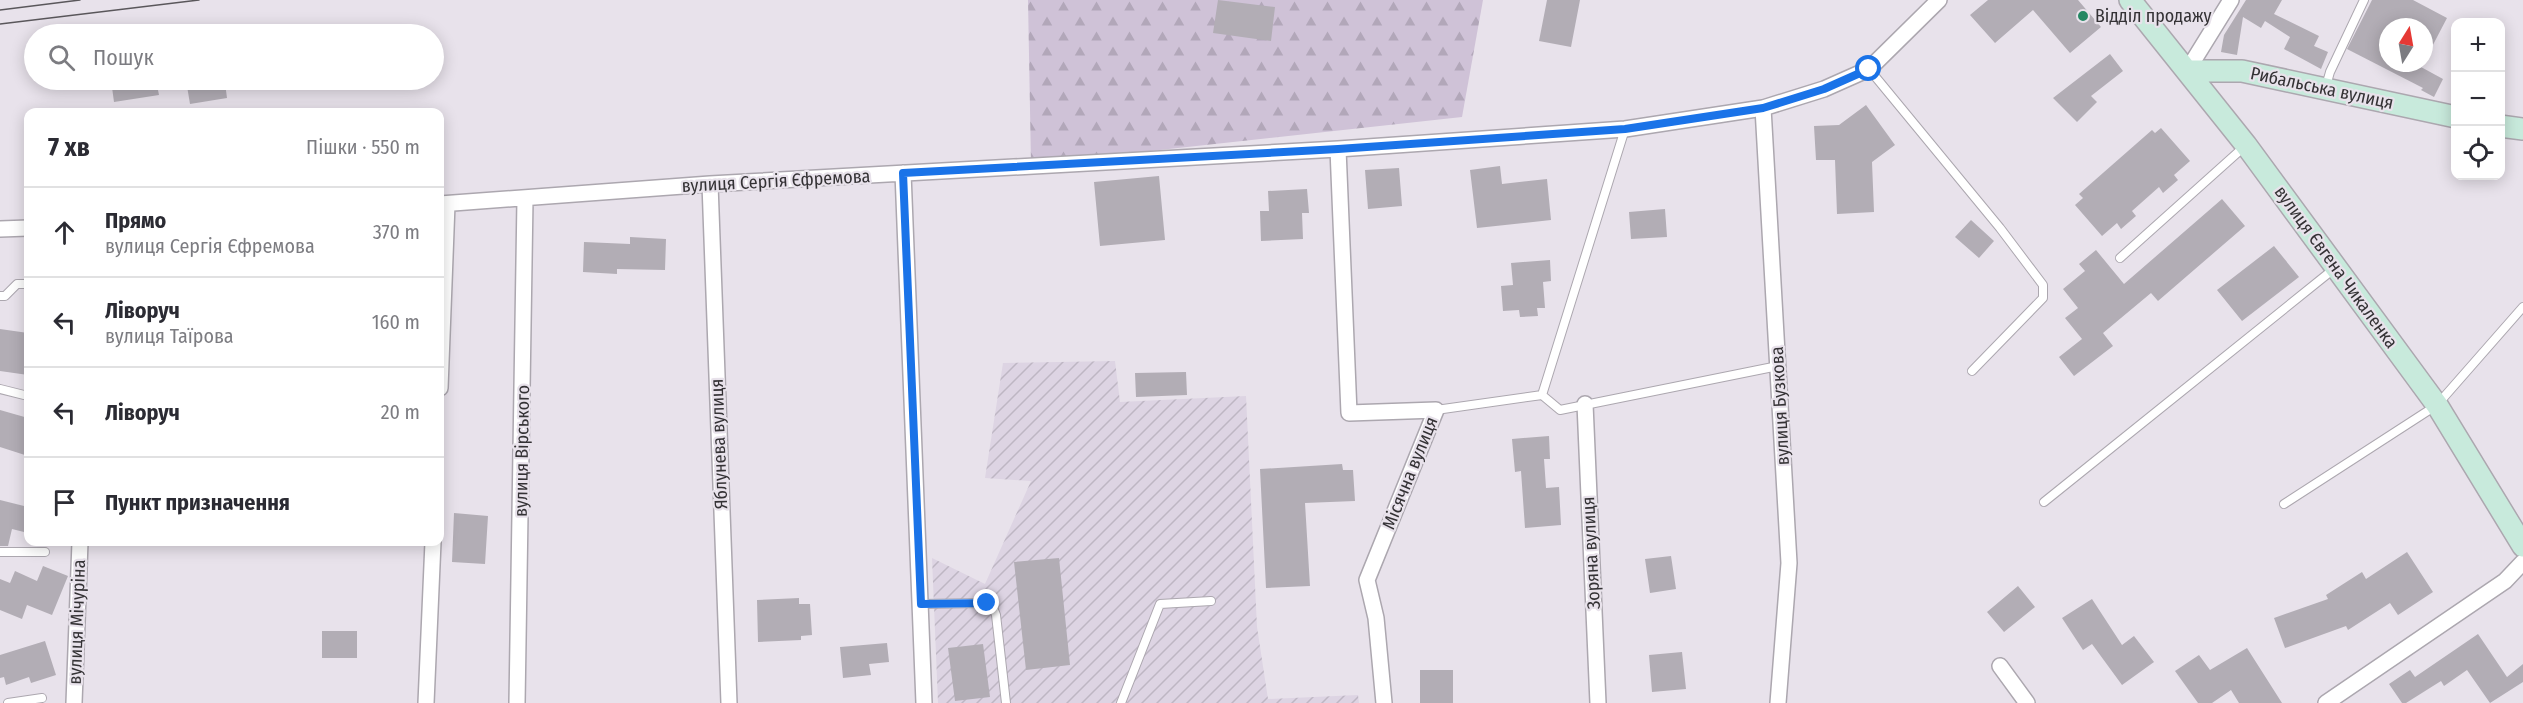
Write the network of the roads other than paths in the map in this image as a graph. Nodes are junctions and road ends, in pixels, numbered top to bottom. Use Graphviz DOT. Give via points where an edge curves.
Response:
graph roads {
  1 [pos="1939,0"];
  2 [pos="2130,0"];
  3 [pos="2230,0"];
  4 [pos="2364,0"];
  5 [pos="1869,69"];
  6 [pos="2187,71"];
  7 [pos="2325,89"];
  8 [pos="1763,108"];
  9 [pos="2451,116"];
  10 [pos="2505,127"];
  11 [pos="1625,129"];
  12 [pos="2523,129"];
  13 [pos="2246,145"];
  14 [pos="1338,149"];
  15 [pos="903,173"];
  16 [pos="710,184"];
  17 [pos="525,199"];
  18 [pos="444,204"];
  19 [pos="24,228"];
  20 [pos="0,229"];
  21 [pos="2120,258"];
  22 [pos="2336,267"];
  23 [pos="24,284"];
  24 [pos="0,296"];
  25 [pos="2523,307"];
  26 [pos="1778,366"];
  27 [pos="1972,370"];
  28 [pos="0,389"];
  29 [pos="24,395"];
  30 [pos="1542,395"];
  31 [pos="1585,404"];
  32 [pos="2437,405"];
  33 [pos="1436,410"];
  34 [pos="2044,502"];
  35 [pos="2284,504"];
  36 [pos="80,546"];
  37 [pos="433,546"];
  38 [pos="2523,546"];
  39 [pos="0,552"];
  40 [pos="45,552"];
  41 [pos="2523,562"];
  42 [pos="1211,601"];
  43 [pos="921,604"];
  44 [pos="2000,666"];
  45 [pos="42,698"];
  46 [pos="8,703"];
  47 [pos="74,703"];
  48 [pos="426,703"];
  49 [pos="517,703"];
  50 [pos="729,703"];
  51 [pos="924,703"];
  52 [pos="1006,703"];
  53 [pos="1121,703"];
  54 [pos="1384,703"];
  55 [pos="1598,703"];
  56 [pos="1778,703"];
  57 [pos="2027,703"];
  58 [pos="2326,703"];
  1 -- 5 [label="street, вулиця Сергія Єфремова"];
  2 -- 6 [label="street, вулиця Євгена Чикаленка"];
  3 -- 6 [label="street"];
  4 -- 7 [label="lane"];
  5 -- 8 [label="street, вулиця Сергія Єфремова" via="1824,89"];
  5 -- 27 [label="lane" via="2043,285 2043,298"];
  6 -- 7 [label="street, Рибальська вулиця" via="2242,71"];
  6 -- 13 [label="street, вулиця Євгена Чикаленка"];
  7 -- 9 [label="street, Рибальська вулиця"];
  8 -- 11 [label="street, вулиця Сергія Єфремова"];
  8 -- 26 [label="street, вулиця Бузкова"];
  10 -- 12 [label="street"];
  11 -- 14 [label="street, вулиця Сергія Єфремова"];
  11 -- 30 [label="lane"];
  13 -- 21 [label="lane"];
  13 -- 22 [label="street, вулиця Євгена Чикаленка"];
  14 -- 15 [label="street, вулиця Сергія Єфремова"];
  14 -- 33 [label="street, Місячна вулиця" via="1349,413"];
  15 -- 16 [label="street, вулиця Сергія Єфремова"];
  15 -- 43 [label="street"];
  16 -- 17 [label="street, вулиця Сергія Єфремова"];
  16 -- 50 [label="street, Яблунева вулиця"];
  17 -- 18 [label="street, вулиця Сергія Єфремова"];
  17 -- 49 [label="street, вулиця Вірського"];
  19 -- 20 [label="street"];
  22 -- 32 [label="street, вулиця Євгена Чикаленка"];
  22 -- 34 [label="lane"];
  23 -- 24 [label="lane" via="17,284"];
  25 -- 32 [label="lane"];
  26 -- 31 [label="lane"];
  26 -- 56 [label="street, вулиця Бузкова" via="1789,563"];
  28 -- 29 [label="lane"];
  30 -- 31 [label="lane" via="1560,410"];
  30 -- 33 [label="lane"];
  31 -- 55 [label="street, Зоряна вулиця"];
  32 -- 35 [label="lane"];
  32 -- 38 [label="street, вулиця Євгена Чикаленка"];
  33 -- 54 [label="street, Місячна вулиця" via="1366,580 1376,618"];
  36 -- 47 [label="street, вулиця Мічуріна"];
  37 -- 48 [label="street"];
  39 -- 40 [label="lane"];
  41 -- 58 [label="street" via="2505,581"];
  42 -- 53 [label="lane" via="1160,604"];
  43 -- 51 [label="street"];
  43 -- 52 [label="lane" via="992,605"];
  44 -- 57 [label="street"];
  45 -- 46 [label="lane"];
}
